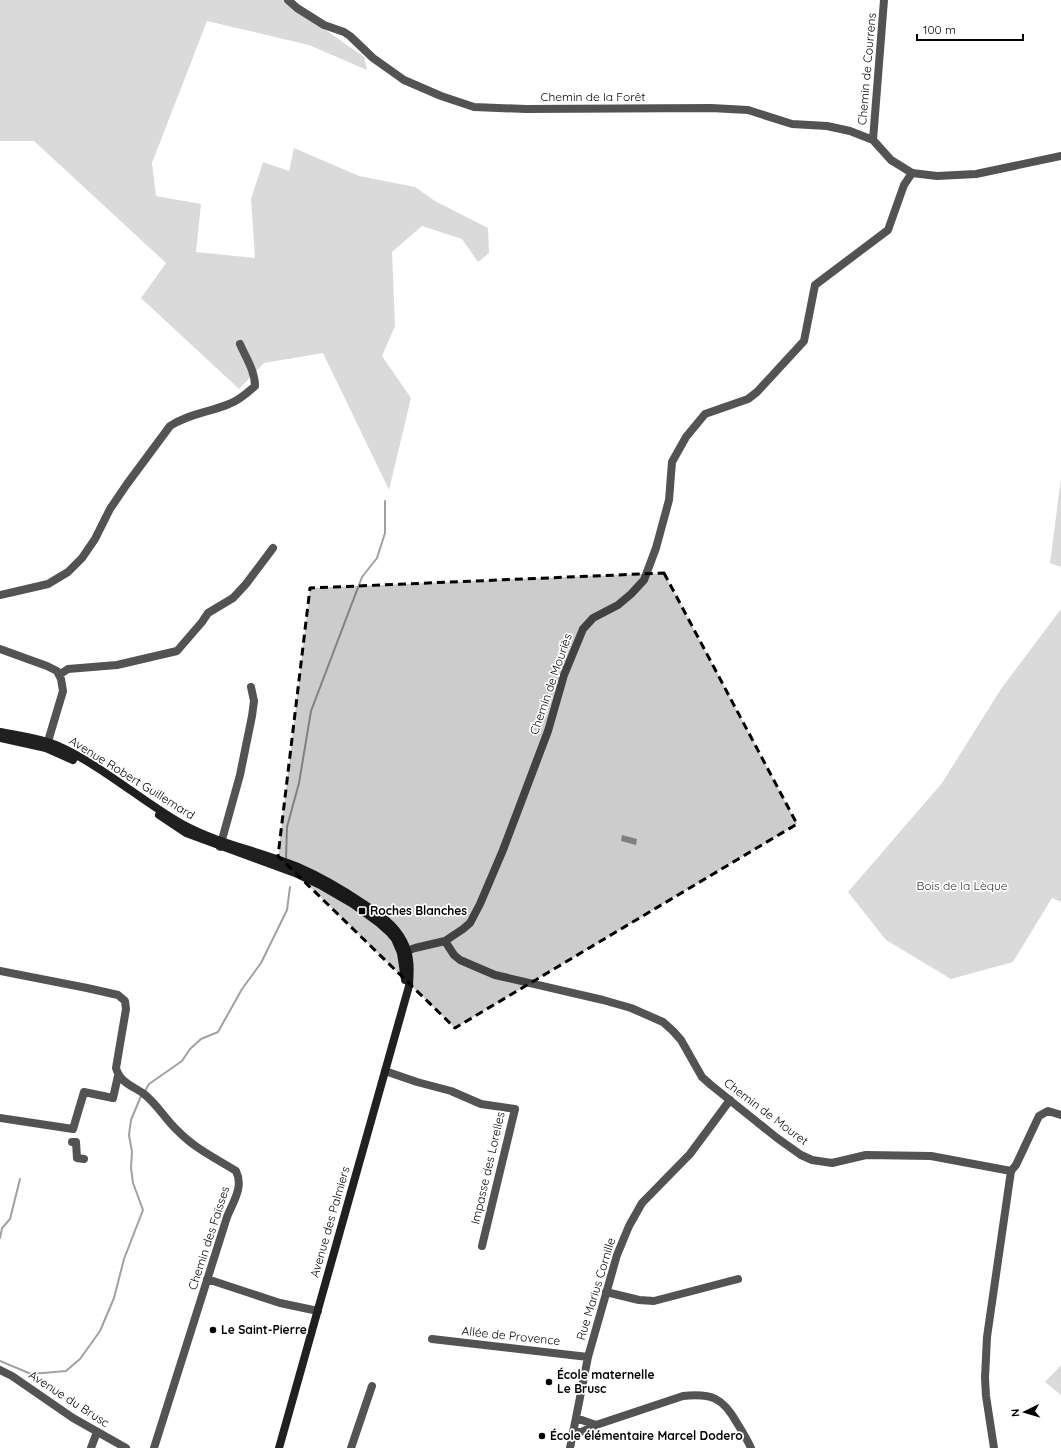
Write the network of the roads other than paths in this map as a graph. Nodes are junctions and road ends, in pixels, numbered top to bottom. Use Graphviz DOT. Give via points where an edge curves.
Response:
graph roads {
  1 [pos="288,0"];
  2 [pos="884,0"];
  3 [pos="873,140"];
  4 [pos="1061,156"];
  5 [pos="912,173"];
  6 [pos="240,344"];
  7 [pos="273,548"];
  8 [pos="0,595"];
  9 [pos="0,649"];
  10 [pos="59,675"];
  11 [pos="251,687"];
  12 [pos="0,732"];
  13 [pos="0,738"];
  14 [pos="47,745"];
  15 [pos="221,844"];
  16 [pos="445,941"];
  17 [pos="404,952"];
  18 [pos="0,971"];
  19 [pos="385,1071"];
  20 [pos="118,1076"];
  21 [pos="730,1100"];
  22 [pos="0,1112"];
  23 [pos="1061,1115"];
  24 [pos="0,1118"];
  25 [pos="36,1123"];
  26 [pos="73,1129"];
  27 [pos="84,1159"];
  28 [pos="1011,1171"];
  29 [pos="482,1246"];
  30 [pos="207,1279"];
  31 [pos="738,1279"];
  32 [pos="606,1292"];
  33 [pos="318,1311"];
  34 [pos="432,1339"];
  35 [pos="588,1356"];
  36 [pos="0,1370"];
  37 [pos="372,1386"];
  38 [pos="576,1418"];
  39 [pos="596,1425"];
  40 [pos="97,1432"];
  41 [pos="573,1432"];
  42 [pos="91,1448"];
  43 [pos="126,1448"];
  44 [pos="154,1448"];
  45 [pos="279,1448"];
  46 [pos="351,1448"];
  47 [pos="570,1448"];
  48 [pos="751,1448"];
  49 [pos="994,1448"];
  1 -- 3 [label="street, Chemin de la Forêt" via="324,25 350,36 373,58 404,80 474,107 748,110 792,124 827,126 850,131"];
  2 -- 3 [label="street, Chemin de Courrens"];
  3 -- 5 [label="street, Chemin de la Forêt" via="891,160"];
  4 -- 5 [label="street" via="976,174 937,176"];
  5 -- 16 [label="street, Chemin de Mouriès" via="904,185 888,230 815,285 804,341 757,392 748,399 705,414 686,437 672,462 669,500 644,580 632,594 618,605 593,618 583,628 564,675 548,731 480,904 470,923"];
  6 -- 8 [label="street" via="251,367 255,386 242,398 229,405 178,420 170,426 126,484 82,558 68,572 48,584"];
  7 -- 10 [label="street" via="233,598 208,612 177,651 117,665 68,669"];
  9 -- 10 [label="street" via="47,666"];
  10 -- 14 [label="street" via="63,691"];
  11 -- 15 [label="street" via="254,701 252,716 240,776"];
  12 -- 14 [label="main road, Avenue Robert Guillemard"];
  13 -- 14 [label="main road, Avenue Robert Guillemard"];
  14 -- 15 [label="main road, Avenue Robert Guillemard" via="122,790 180,830"];
  15 -- 17 [label="main road, Avenue Robert Guillemard" via="298,867 336,887 389,923 400,935"];
  16 -- 17 [label="street, Chemin de Mouriès"];
  16 -- 21 [label="street, Chemin de Mouret" via="460,960 495,975 624,1006 663,1022 682,1040 702,1077"];
  17 -- 19 [label="main road, Avenue des Palmiers" via="409,959 409,986"];
  18 -- 20 [label="street" via="83,986 118,995 125,1001 126,1009 116,1068"];
  19 -- 29 [label="street, Impasse des Lorelles" via="451,1091 481,1104 515,1109"];
  19 -- 33 [label="main road, Avenue des Palmiers"];
  20 -- 26 [label="street" via="113,1098 84,1092"];
  20 -- 30 [label="street, Chemin des Faïsses" via="123,1082 145,1095 188,1140 236,1171 240,1179"];
  21 -- 28 [label="street, Chemin de Mouret" via="777,1138 812,1160 832,1163 866,1155 931,1156"];
  21 -- 32 [label="street, Rue Marius Cornille" via="690,1154 642,1203 618,1252"];
  22 -- 25 [label="street" via="32,1118"];
  23 -- 28 [label="street" via="1048,1111 1039,1116"];
  24 -- 25 [label="street"];
  25 -- 26 [label="street"];
  26 -- 27 [label="street" via="71,1144 76,1142 77,1158"];
  28 -- 49 [label="street" via="989,1314 984,1378"];
  30 -- 33 [label="street" via="280,1303"];
  30 -- 44 [label="street, Chemin des Faïsses"];
  31 -- 32 [label="street" via="654,1301"];
  32 -- 35 [label="street, Rue Marius Cornille"];
  33 -- 45 [label="main road, Avenue des Palmiers"];
  34 -- 35 [label="street, Allée de Provence"];
  35 -- 38 [label="street, Rue Marius Cornille"];
  36 -- 40 [label="street, Avenue du Brusc"];
  37 -- 46 [label="street"];
  38 -- 39 [label="street"];
  38 -- 41 [label="street, Rue Marius Cornille"];
  39 -- 41 [label="street" via="582,1432"];
  39 -- 48 [label="street" via="683,1396 704,1396 716,1398 726,1406"];
  40 -- 42 [label="street"];
  40 -- 43 [label="street, Avenue du Brusc"];
  41 -- 47 [label="street, Rue Marius Cornille"];
}
